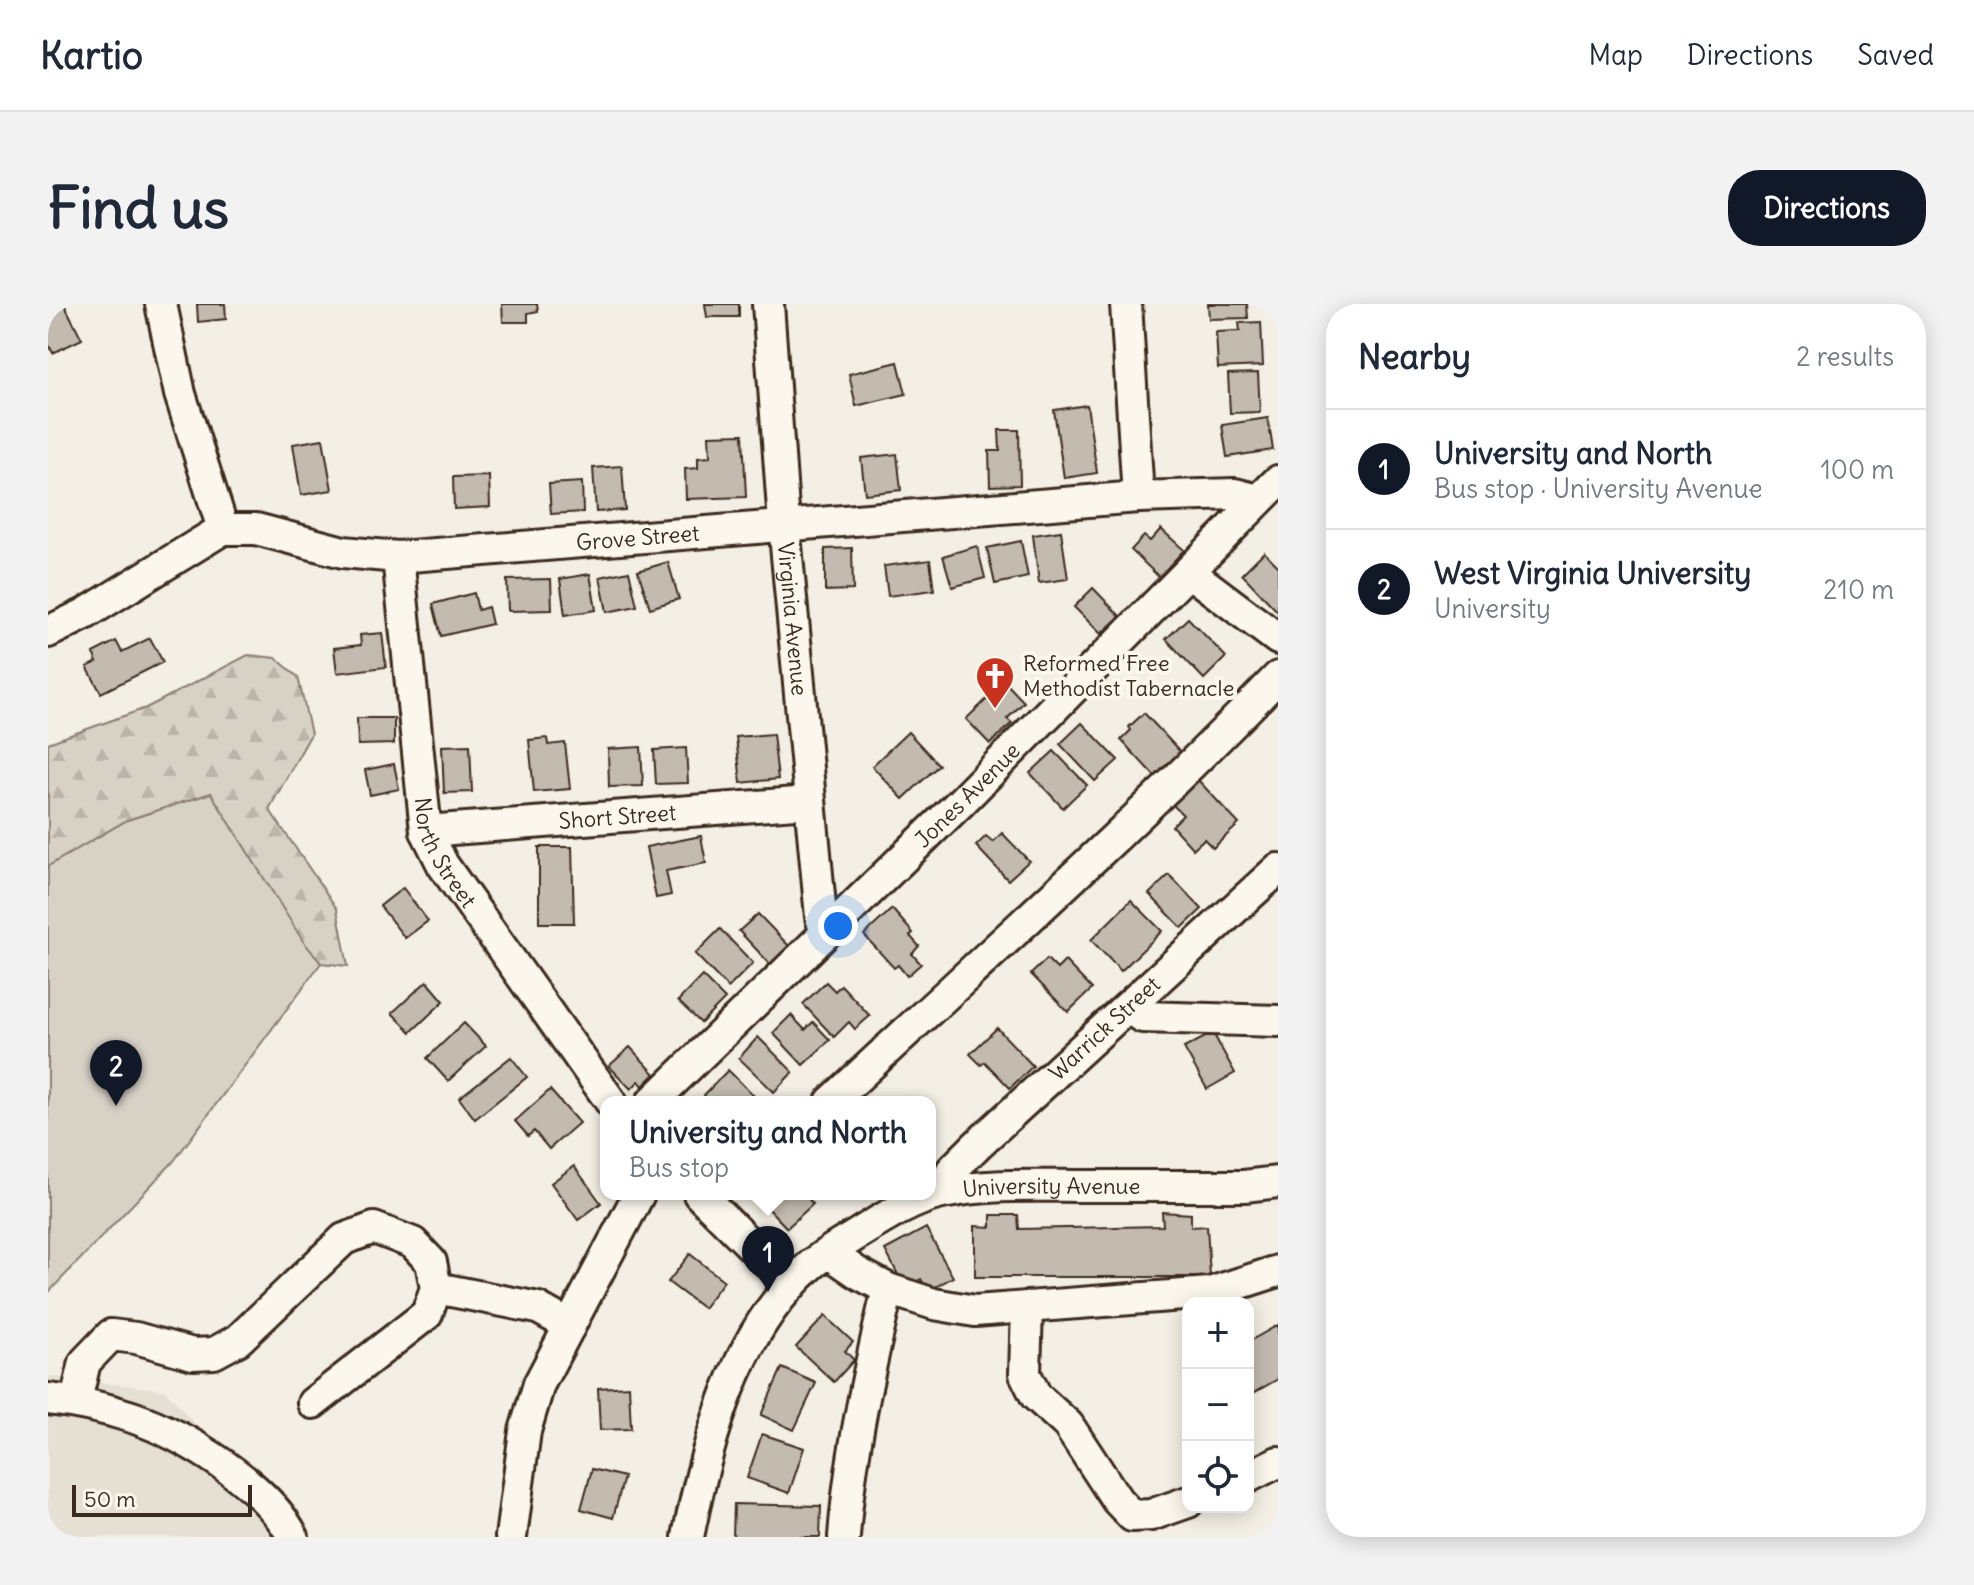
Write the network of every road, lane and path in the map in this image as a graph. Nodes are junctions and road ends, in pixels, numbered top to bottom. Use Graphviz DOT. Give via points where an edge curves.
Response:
graph roads {
  1 [pos="161,304"];
  2 [pos="768,304"];
  3 [pos="1126,304"];
  4 [pos="1268,491"];
  5 [pos="1138,497"];
  6 [pos="784,524"];
  7 [pos="223,529"];
  8 [pos="398,557"];
  9 [pos="1189,572"];
  10 [pos="48,632"];
  11 [pos="1278,639"];
  12 [pos="1278,677"];
  13 [pos="809,802"];
  14 [pos="426,831"];
  15 [pos="1278,869"];
  16 [pos="826,933"];
  17 [pos="1128,1007"];
  18 [pos="1278,1021"];
  19 [pos="607,1096"];
  20 [pos="658,1096"];
  21 [pos="837,1096"];
  22 [pos="1278,1182"];
  23 [pos="940,1193"];
  24 [pos="936,1195"];
  25 [pos="636,1200"];
  26 [pos="716,1200"];
  27 [pos="924,1200"];
  28 [pos="829,1253"];
  29 [pos="1278,1271"];
  30 [pos="791,1285"];
  31 [pos="436,1288"];
  32 [pos="888,1289"];
  33 [pos="1027,1307"];
  34 [pos="570,1326"];
  35 [pos="62,1400"];
  36 [pos="313,1403"];
  37 [pos="1278,1462"];
  38 [pos="1254,1474"];
  39 [pos="1182,1504"];
  40 [pos="293,1537"];
  41 [pos="511,1537"];
  42 [pos="688,1537"];
  43 [pos="844,1537"];
  1 -- 7 [label="street" via="180,394"];
  2 -- 6 [label="street, Virginia Avenue"];
  3 -- 5 [label="street"];
  4 -- 5 [label="street, Grove Street"];
  4 -- 9 [label="street, Jones Avenue"];
  5 -- 6 [label="street, Grove Street"];
  6 -- 8 [label="street, Grove Street"];
  6 -- 13 [label="street, Virginia Avenue"];
  7 -- 8 [label="street, Grove Street" via="256,529 343,552"];
  7 -- 10 [label="street"];
  8 -- 14 [label="street, North Street"];
  9 -- 11 [label="street"];
  9 -- 16 [label="street, Jones Avenue"];
  12 -- 21 [label="street" via="1087,867"];
  13 -- 14 [label="street, Short Street"];
  13 -- 16 [label="street, Virginia Avenue"];
  14 -- 19 [label="street, North Street" via="443,865"];
  15 -- 17 [label="street, Warrick Street"];
  16 -- 20 [label="street, Jones Avenue"];
  17 -- 18 [label="street" via="1142,1017"];
  17 -- 23 [label="street, Warrick Street" via="960,1162"];
  22 -- 23 [label="street, University Avenue" via="1013,1185"];
  23 -- 24 [label="street, University Avenue"];
  25 -- 34 [label="street"];
  26 -- 30 [label="street"];
  27 -- 28 [label="street, University Avenue" via="885,1217"];
  28 -- 30 [label="street, University Avenue"];
  28 -- 32 [label="street"];
  29 -- 33 [label="street" via="1210,1293"];
  30 -- 42 [label="street, University Avenue" via="764,1320 737,1372 717,1423"];
  31 -- 34 [label="street" via="538,1308"];
  31 -- 35 [label="street" via="431,1262 413,1243 374,1228 344,1239 238,1340 214,1353 193,1354 111,1335 85,1362"];
  31 -- 36 [label="street" via="427,1314"];
  32 -- 33 [label="street" via="975,1311"];
  32 -- 43 [label="street" via="869,1372"];
  33 -- 39 [label="street" via="1025,1374 1036,1396 1068,1425 1117,1500 1132,1516"];
  34 -- 41 [label="street" via="539,1384 525,1431"];
  35 -- 40 [label="street" via="134,1417 189,1443 248,1484"];
  37 -- 38 [label="street"];
}
